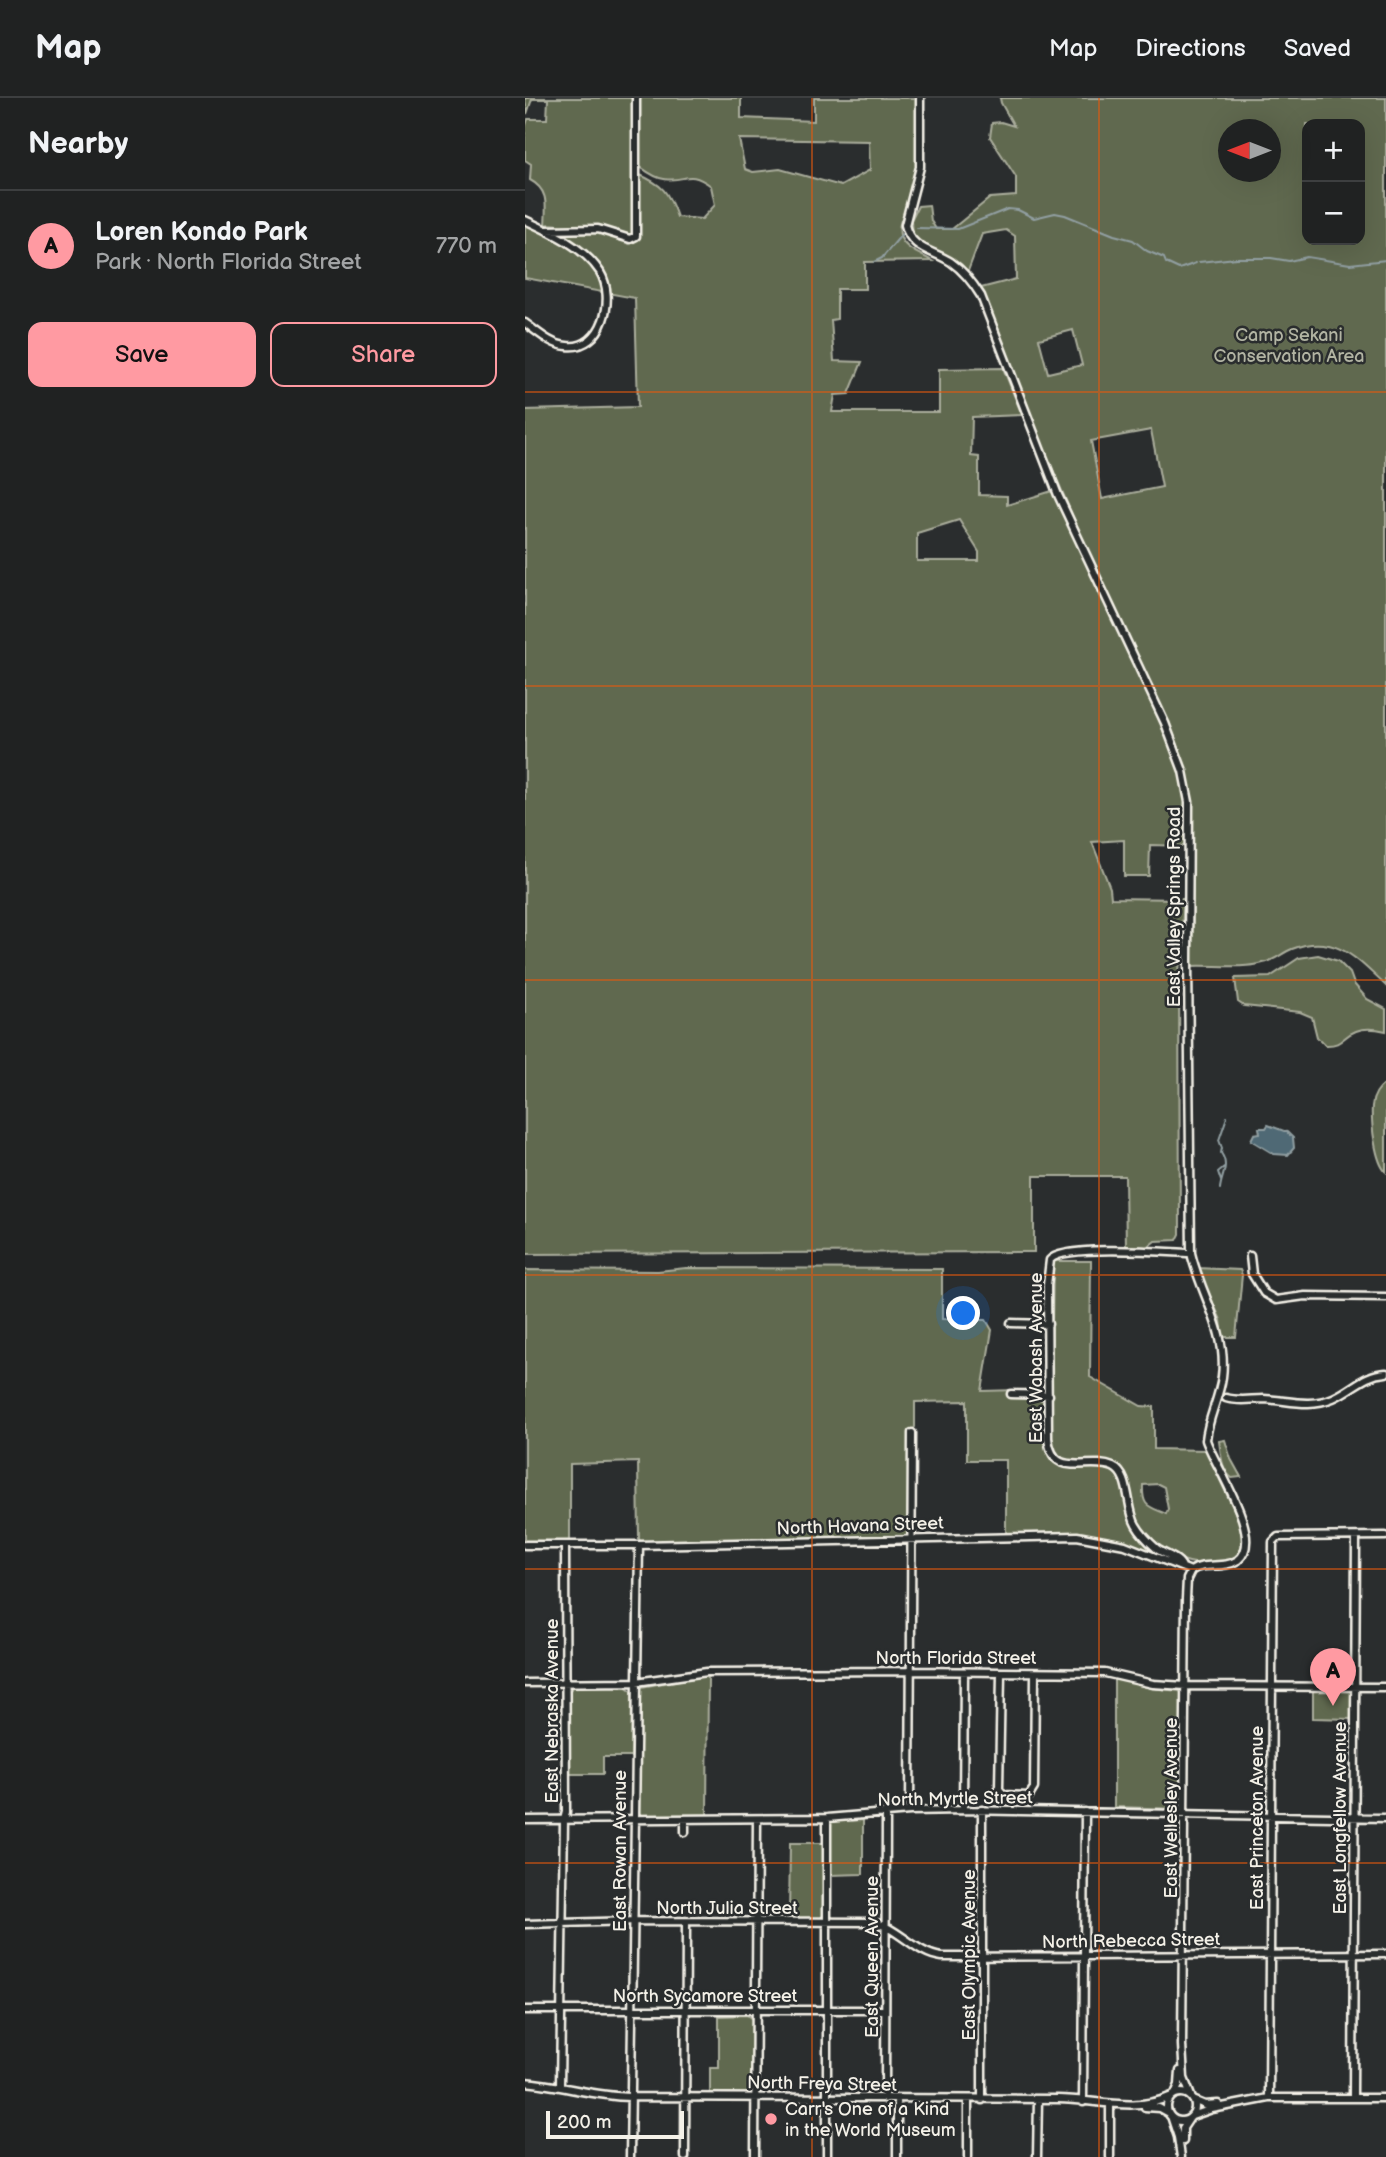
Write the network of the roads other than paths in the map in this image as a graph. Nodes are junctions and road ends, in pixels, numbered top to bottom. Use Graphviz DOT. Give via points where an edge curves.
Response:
graph roads {
  1 [pos="636,98"];
  2 [pos="920,98"];
  3 [pos="525,220"];
  4 [pos="547,230"];
  5 [pos="525,323"];
  6 [pos="1191,1253"];
  7 [pos="1250,1256"];
  8 [pos="1386,1297"];
  9 [pos="1011,1323"];
  10 [pos="1048,1324"];
  11 [pos="1386,1373"];
  12 [pos="1011,1394"];
  13 [pos="1049,1395"];
  14 [pos="1226,1398"];
  15 [pos="912,1433"];
  16 [pos="1386,1536"];
  17 [pos="1356,1537"];
  18 [pos="912,1539"];
  19 [pos="525,1545"];
  20 [pos="639,1545"];
  21 [pos="565,1546"];
  22 [pos="1182,1567"];
  23 [pos="1191,1572"];
  24 [pos="911,1671"];
  25 [pos="964,1672"];
  26 [pos="1001,1673"];
  27 [pos="1035,1673"];
  28 [pos="566,1682"];
  29 [pos="636,1682"];
  30 [pos="525,1683"];
  31 [pos="1186,1686"];
  32 [pos="1272,1686"];
  33 [pos="1355,1687"];
  34 [pos="1386,1687"];
  35 [pos="963,1810"];
  36 [pos="982,1810"];
  37 [pos="910,1811"];
  38 [pos="1086,1812"];
  39 [pos="886,1814"];
  40 [pos="1186,1814"];
  41 [pos="1270,1817"];
  42 [pos="1355,1817"];
  43 [pos="827,1818"];
  44 [pos="1386,1818"];
  45 [pos="634,1819"];
  46 [pos="685,1819"];
  47 [pos="757,1819"];
  48 [pos="525,1820"];
  49 [pos="564,1820"];
  50 [pos="685,1832"];
  51 [pos="634,1922"];
  52 [pos="757,1922"];
  53 [pos="827,1922"];
  54 [pos="563,1923"];
  55 [pos="686,1923"];
  56 [pos="525,1924"];
  57 [pos="886,1926"];
  58 [pos="1185,1954"];
  59 [pos="1269,1954"];
  60 [pos="1354,1954"];
  61 [pos="1386,1954"];
  62 [pos="1084,1955"];
  63 [pos="984,1957"];
  64 [pos="757,2009"];
  65 [pos="525,2010"];
  66 [pos="562,2010"];
  67 [pos="631,2010"];
  68 [pos="685,2010"];
  69 [pos="826,2010"];
  70 [pos="885,2010"];
  71 [pos="1182,2045"];
  72 [pos="525,2082"];
  73 [pos="560,2085"];
  74 [pos="1173,2095"];
  75 [pos="756,2096"];
  76 [pos="630,2097"];
  77 [pos="685,2097"];
  78 [pos="826,2097"];
  79 [pos="1192,2098"];
  80 [pos="1269,2098"];
  81 [pos="1353,2098"];
  82 [pos="1386,2098"];
  83 [pos="885,2099"];
  84 [pos="968,2099"];
  85 [pos="1038,2099"];
  86 [pos="897,2100"];
  87 [pos="982,2100"];
  88 [pos="1083,2102"];
  89 [pos="1244,2103"];
  90 [pos="1110,2104"];
  91 [pos="1119,2104"];
  92 [pos="1170,2116"];
  93 [pos="1191,2117"];
  94 [pos="629,2157"];
  95 [pos="685,2157"];
  96 [pos="755,2157"];
  97 [pos="827,2157"];
  98 [pos="897,2157"];
  99 [pos="968,2157"];
  100 [pos="1037,2157"];
  101 [pos="1110,2157"];
  102 [pos="1182,2157"];
  1 -- 4 [label="street" via="636,236 629,239 598,229"];
  2 -- 6 [label="street, East Valley Springs Road" via="920,167 905,225 907,233 920,247 951,262 981,296 1058,495 1183,771 1189,802"];
  3 -- 4 [label="street"];
  4 -- 5 [label="street" via="600,272 608,290 608,306 594,335 580,345 557,344"];
  6 -- 10 [label="street, East Wabash Avenue" via="1109,1250 1052,1257"];
  6 -- 23 [label="street, East Valley Springs Road" via="1222,1349 1219,1393 1206,1440 1247,1539 1245,1552 1235,1562"];
  7 -- 8 [label="street" via="1252,1274 1264,1293 1276,1300"];
  9 -- 10 [label="street"];
  10 -- 13 [label="street, East Wabash Avenue"];
  11 -- 14 [label="street" via="1365,1378 1342,1394 1319,1402"];
  12 -- 13 [label="street"];
  13 -- 22 [label="street, East Wabash Avenue" via="1048,1443 1055,1458 1068,1464 1103,1464 1119,1470 1140,1531"];
  15 -- 18 [label="street"];
  16 -- 17 [label="street"];
  17 -- 32 [label="street, East Princeton Avenue" via="1274,1539"];
  17 -- 33 [label="street, East Longfellow Avenue"];
  18 -- 20 [label="street, North Havana Street"];
  18 -- 22 [label="street, North Havana Street" via="1091,1538 1133,1547"];
  18 -- 24 [label="street"];
  19 -- 21 [label="street, North Havana Street"];
  20 -- 21 [label="street, North Havana Street"];
  20 -- 29 [label="street, East Rowan Avenue"];
  21 -- 28 [label="street, East Nebraska Avenue"];
  22 -- 23 [label="street, North Havana Street"];
  23 -- 31 [label="street, East Wellesley Avenue" via="1187,1583"];
  24 -- 25 [label="street, North Florida Street"];
  24 -- 29 [label="street, North Florida Street" via="707,1672"];
  24 -- 37 [label="street"];
  25 -- 26 [label="street, North Florida Street"];
  25 -- 35 [label="street"];
  26 -- 27 [label="street, North Florida Street"];
  26 -- 27 [label="street" via="999,1789 1003,1795 1029,1796 1034,1788"];
  27 -- 31 [label="street, North Florida Street" via="1105,1674"];
  28 -- 29 [label="street, North Florida Street"];
  28 -- 30 [label="street, North Florida Street"];
  28 -- 49 [label="street, East Nebraska Avenue"];
  29 -- 45 [label="street, East Rowan Avenue"];
  31 -- 32 [label="street, North Florida Street"];
  31 -- 40 [label="street, East Wellesley Avenue"];
  32 -- 33 [label="street, North Florida Street"];
  32 -- 41 [label="street, East Princeton Avenue"];
  33 -- 34 [label="street, North Florida Street"];
  33 -- 42 [label="street, East Longfellow Avenue"];
  35 -- 36 [label="street, North Myrtle Street"];
  35 -- 37 [label="street, North Myrtle Street"];
  36 -- 38 [label="street, North Myrtle Street"];
  36 -- 63 [label="street, East Olympic Avenue"];
  37 -- 39 [label="street, North Myrtle Street"];
  38 -- 40 [label="street, North Myrtle Street"];
  38 -- 62 [label="street"];
  39 -- 43 [label="street, North Myrtle Street"];
  39 -- 57 [label="street, East Queen Avenue"];
  40 -- 41 [label="street, North Myrtle Street"];
  40 -- 58 [label="street, East Wellesley Avenue"];
  41 -- 42 [label="street, North Myrtle Street"];
  41 -- 59 [label="street, East Princeton Avenue"];
  42 -- 44 [label="street, North Myrtle Street"];
  42 -- 60 [label="street, East Longfellow Avenue"];
  43 -- 47 [label="street, North Myrtle Street"];
  43 -- 53 [label="street"];
  45 -- 46 [label="street, North Myrtle Street"];
  45 -- 49 [label="street, North Myrtle Street"];
  45 -- 51 [label="street, East Rowan Avenue"];
  46 -- 47 [label="street, North Myrtle Street"];
  46 -- 50 [label="street"];
  47 -- 52 [label="street"];
  48 -- 49 [label="street, North Myrtle Street"];
  49 -- 54 [label="street, East Nebraska Avenue"];
  51 -- 54 [label="street, North Julia Street"];
  51 -- 55 [label="street, North Julia Street"];
  51 -- 67 [label="street, East Rowan Avenue"];
  52 -- 53 [label="street, North Julia Street"];
  52 -- 55 [label="street, North Julia Street"];
  52 -- 64 [label="street"];
  53 -- 57 [label="street, North Julia Street"];
  53 -- 69 [label="street"];
  54 -- 56 [label="street, North Julia Street"];
  54 -- 66 [label="street, East Nebraska Avenue"];
  55 -- 68 [label="street"];
  57 -- 63 [label="street, North Rebecca Street" via="934,1956"];
  57 -- 70 [label="street, East Queen Avenue"];
  58 -- 59 [label="street, North Rebecca Street"];
  58 -- 62 [label="street, North Rebecca Street"];
  58 -- 71 [label="street, East Wellesley Avenue"];
  59 -- 60 [label="street, North Rebecca Street"];
  59 -- 80 [label="street, East Princeton Avenue"];
  60 -- 61 [label="street, North Rebecca Street"];
  60 -- 81 [label="street, East Longfellow Avenue"];
  62 -- 63 [label="street, North Rebecca Street"];
  62 -- 88 [label="street"];
  63 -- 87 [label="street, East Olympic Avenue"];
  64 -- 68 [label="street, North Sycamore Street"];
  64 -- 69 [label="street, North Sycamore Street"];
  64 -- 75 [label="street"];
  65 -- 66 [label="street, North Sycamore Street"];
  66 -- 67 [label="street, North Sycamore Street"];
  66 -- 73 [label="street, East Nebraska Avenue"];
  67 -- 68 [label="street, North Sycamore Street"];
  67 -- 76 [label="street, East Rowan Avenue"];
  68 -- 77 [label="street"];
  69 -- 70 [label="street, North Sycamore Street"];
  69 -- 78 [label="street"];
  70 -- 83 [label="street, East Queen Avenue"];
  71 -- 74 [label="street, East Wellesley Avenue" via="1180,2083"];
  71 -- 79 [label="street, East Wellesley Avenue" via="1184,2078"];
  72 -- 73 [label="street, North Freya Street"];
  73 -- 76 [label="street, North Freya Street" via="597,2095"];
  74 -- 79 [label="street"];
  74 -- 91 [label="street, North Freya Street" via="1151,2103"];
  74 -- 92 [label="street" via="1167,2104"];
  75 -- 77 [label="street, North Freya Street"];
  75 -- 78 [label="street, North Freya Street"];
  75 -- 96 [label="street"];
  76 -- 77 [label="street, North Freya Street"];
  76 -- 94 [label="street, East Rowan Avenue"];
  77 -- 95 [label="street"];
  78 -- 83 [label="street, North Freya Street"];
  78 -- 97 [label="street"];
  79 -- 89 [label="street" via="1207,2105"];
  79 -- 93 [label="street" via="1195,2109"];
  80 -- 81 [label="street"];
  80 -- 89 [label="street"];
  81 -- 82 [label="street"];
  83 -- 86 [label="street, North Freya Street"];
  84 -- 86 [label="street, North Freya Street"];
  84 -- 87 [label="street, North Freya Street"];
  84 -- 99 [label="street"];
  85 -- 87 [label="street, North Freya Street"];
  85 -- 88 [label="street, North Freya Street"];
  85 -- 100 [label="street"];
  86 -- 98 [label="street"];
  88 -- 90 [label="street, North Freya Street"];
  89 -- 93 [label="street"];
  90 -- 91 [label="street, North Freya Street"];
  90 -- 101 [label="street"];
  91 -- 92 [label="street, North Freya Street" via="1157,2108"];
  92 -- 93 [label="street" via="1178,2121"];
  92 -- 102 [label="street"];
  93 -- 102 [label="street" via="1182,2131"];
}
